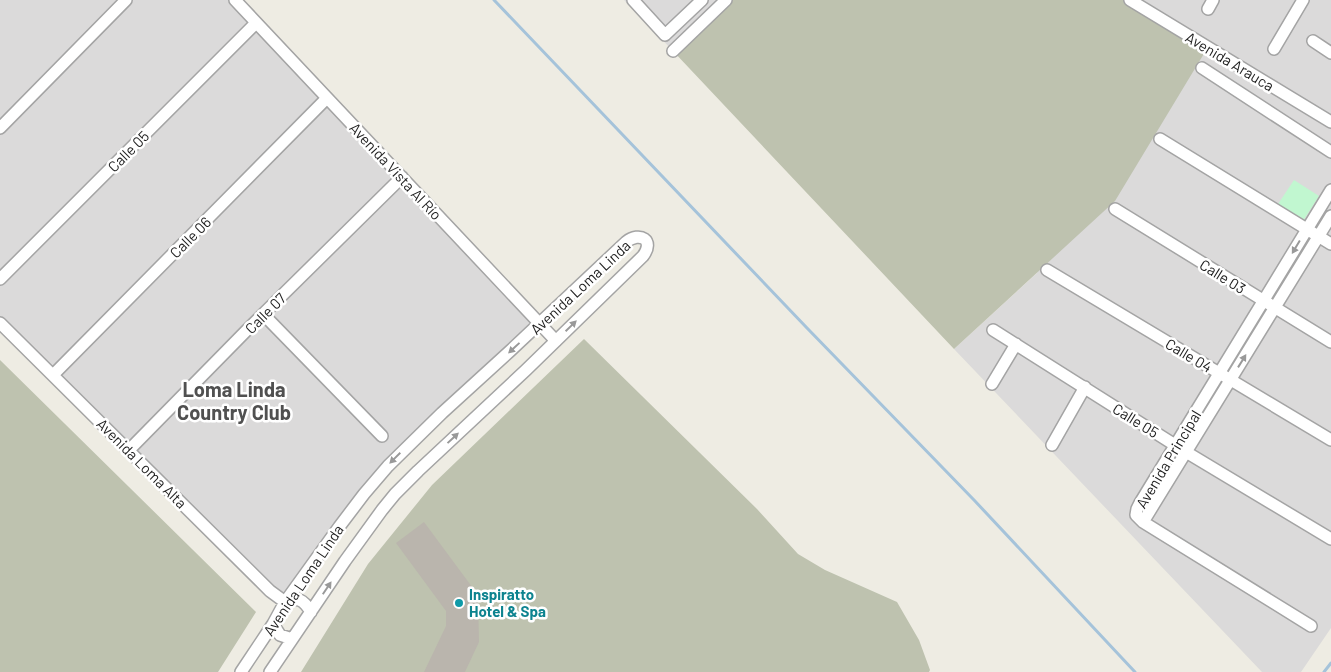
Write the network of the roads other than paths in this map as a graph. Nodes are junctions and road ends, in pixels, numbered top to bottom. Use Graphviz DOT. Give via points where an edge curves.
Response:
graph roads {
  1 [pos="126,0"];
  2 [pos="235,0"];
  3 [pos="633,0"];
  4 [pos="702,0"];
  5 [pos="726,0"];
  6 [pos="1130,0"];
  7 [pos="1303,0"];
  8 [pos="256,22"];
  9 [pos="1313,41"];
  10 [pos="1274,48"];
  11 [pos="673,51"];
  12 [pos="1331,53"];
  13 [pos="1202,68"];
  14 [pos="328,98"];
  15 [pos="1331,122"];
  16 [pos="0,128"];
  17 [pos="1160,139"];
  18 [pos="1331,152"];
  19 [pos="402,177"];
  20 [pos="1331,190"];
  21 [pos="1115,209"];
  22 [pos="1331,216"];
  23 [pos="1307,229"];
  24 [pos="1319,236"];
  25 [pos="1331,244"];
  26 [pos="1047,270"];
  27 [pos="0,279"];
  28 [pos="1263,301"];
  29 [pos="1274,308"];
  30 [pos="263,314"];
  31 [pos="0,323"];
  32 [pos="540,324"];
  33 [pos="993,330"];
  34 [pos="556,341"];
  35 [pos="1331,342"];
  36 [pos="1016,344"];
  37 [pos="1220,373"];
  38 [pos="53,375"];
  39 [pos="1230,380"];
  40 [pos="992,384"];
  41 [pos="1085,387"];
  42 [pos="382,436"];
  43 [pos="1331,440"];
  44 [pos="1176,444"];
  45 [pos="1052,445"];
  46 [pos="129,450"];
  47 [pos="1186,452"];
  48 [pos="1143,522"];
  49 [pos="1331,539"];
  50 [pos="285,602"];
  51 [pos="311,612"];
  52 [pos="273,624"];
  53 [pos="1311,626"];
  54 [pos="292,639"];
  55 [pos="241,672"];
  56 [pos="270,672"];
  1 -- 16 [label="street"];
  2 -- 8 [label="street, Avenida Vista Al Río"];
  3 -- 4 [label="street" via="665,35"];
  5 -- 11 [label="street"];
  6 -- 15 [label="street, Avenida Arauca"];
  7 -- 10 [label="street"];
  8 -- 14 [label="street, Avenida Vista Al Río"];
  8 -- 27 [label="street, Calle 05"];
  9 -- 12 [label="street"];
  13 -- 18 [label="street"];
  14 -- 19 [label="street, Avenida Vista Al Río"];
  14 -- 38 [label="street, Calle 06"];
  17 -- 23 [label="street"];
  19 -- 30 [label="street, Calle 07"];
  19 -- 32 [label="street, Avenida Vista Al Río"];
  20 -- 23 [label="street, Avenida Principal"];
  21 -- 28 [label="street, Calle 03"];
  22 -- 24 [label="street, Avenida Principal"];
  23 -- 24 [label="street"];
  23 -- 28 [label="street, Avenida Principal, one-way"];
  24 -- 25 [label="street"];
  24 -- 29 [label="street, Avenida Principal"];
  26 -- 37 [label="street, Calle 04"];
  28 -- 29 [label="street, Calle 03"];
  28 -- 37 [label="street, Avenida Principal"];
  29 -- 35 [label="street, Calle 03"];
  39 -- 29 [label="street, Avenida Principal, one-way"];
  30 -- 42 [label="street"];
  30 -- 46 [label="street, Calle 07"];
  31 -- 38 [label="street, Avenida Loma Alta"];
  32 -- 34 [label="street, Avenida Vista Al Río"];
  34 -- 32 [label="street, Avenida Loma Linda, one-way" via="643,256 648,248 645,239 637,236 628,240"];
  32 -- 50 [label="street, Avenida Loma Linda, one-way" via="388,466"];
  33 -- 36 [label="street, Calle 05"];
  51 -- 34 [label="street, Avenida Loma Linda, one-way" via="372,523 406,482"];
  36 -- 40 [label="street"];
  36 -- 41 [label="street, Calle 05"];
  37 -- 39 [label="street, Calle 04"];
  37 -- 44 [label="street, Avenida Principal"];
  38 -- 46 [label="street, Avenida Loma Alta"];
  39 -- 43 [label="street, Calle 04"];
  39 -- 47 [label="street, Avenida Principal"];
  41 -- 44 [label="street, Calle 05"];
  41 -- 45 [label="street"];
  44 -- 47 [label="street, Calle 05"];
  44 -- 48 [label="street, Avenida Principal" via="1136,509 1136,515"];
  46 -- 50 [label="street, Avenida Loma Alta" via="270,591"];
  47 -- 48 [label="street, Avenida Principal"];
  47 -- 49 [label="street, Calle 05"];
  48 -- 53 [label="street"];
  50 -- 51 [label="street" via="299,599"];
  50 -- 52 [label="street, Avenida Loma Linda"];
  51 -- 54 [label="street, Avenida Loma Linda"];
  52 -- 54 [label="street" via="280,635"];
  52 -- 55 [label="street, Avenida Loma Linda"];
  54 -- 56 [label="street, Avenida Loma Linda"];
}
